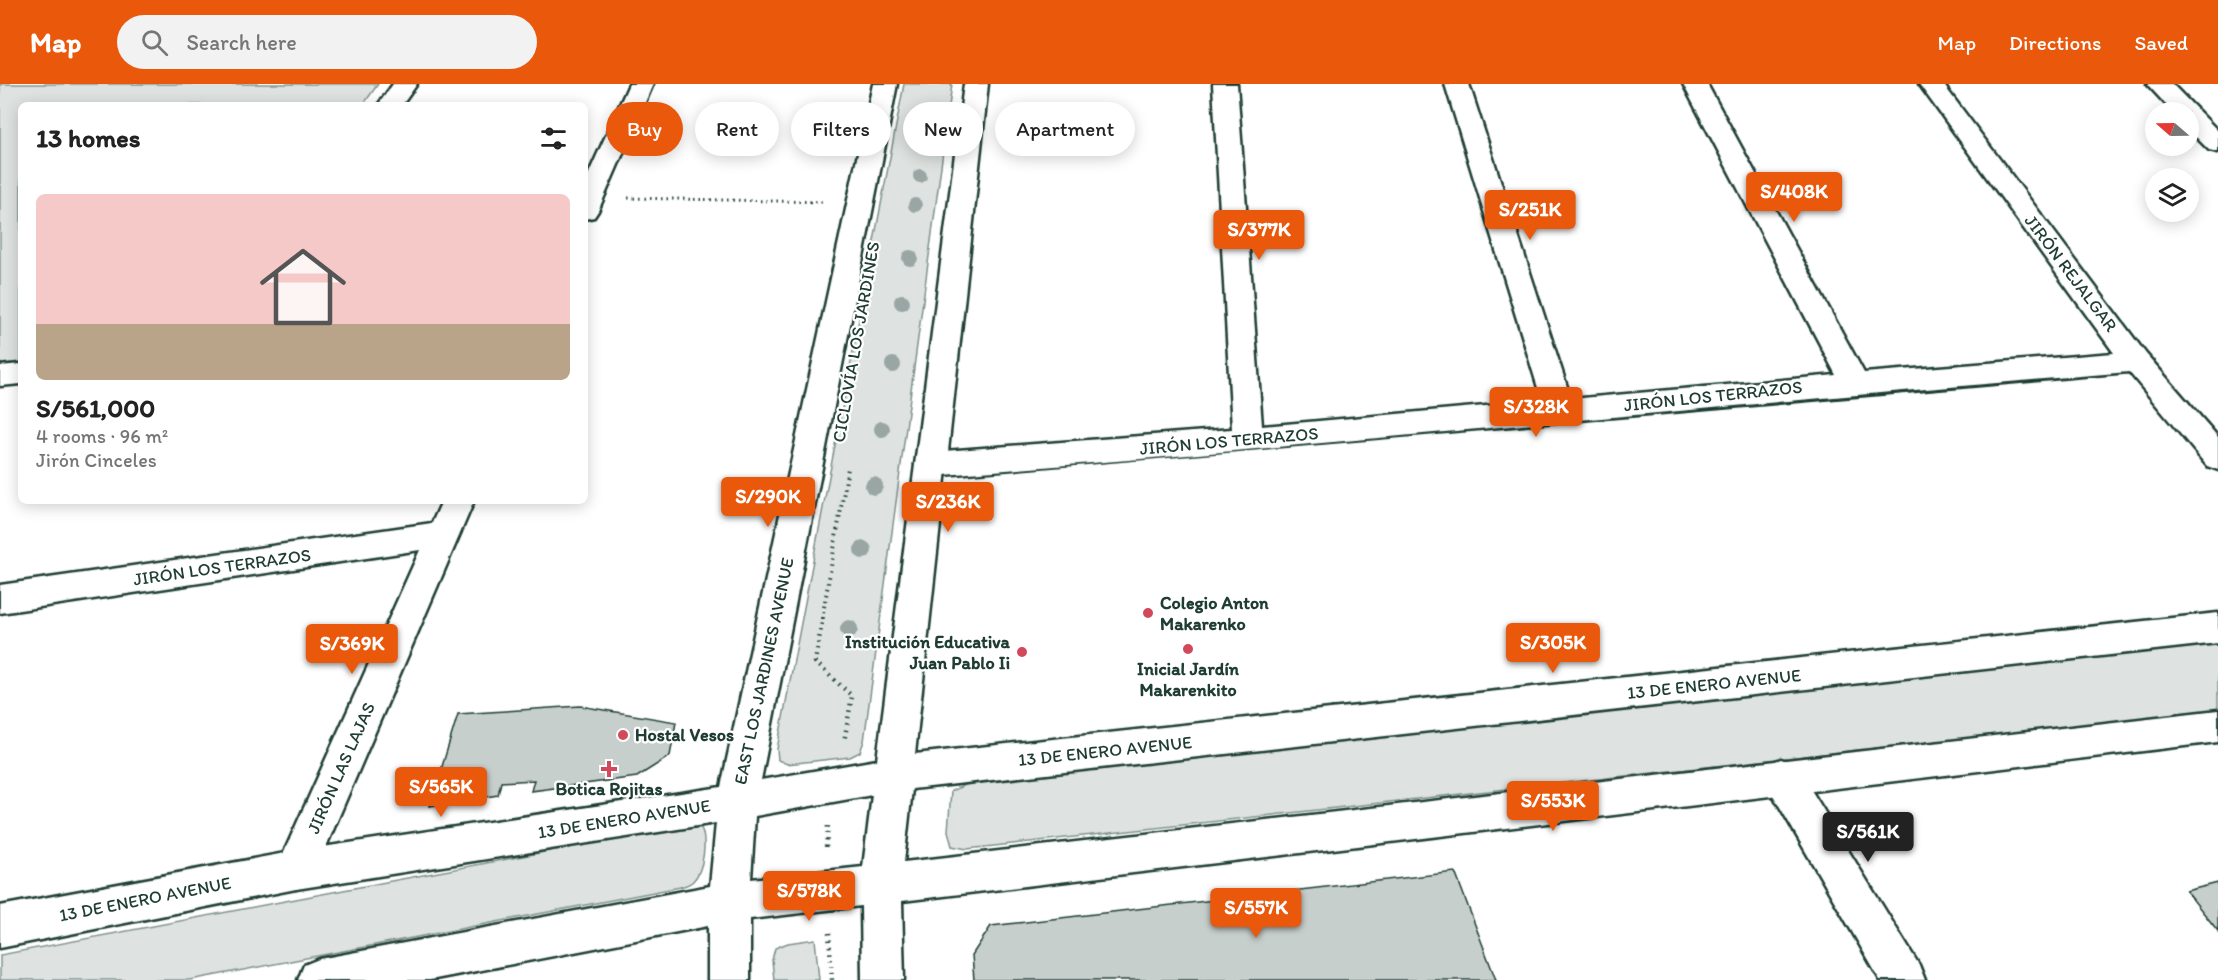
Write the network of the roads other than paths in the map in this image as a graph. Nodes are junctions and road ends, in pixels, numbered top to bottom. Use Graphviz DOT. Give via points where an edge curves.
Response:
graph roads {
  1 [pos="405,84"];
  2 [pos="641,84"];
  3 [pos="1225,84"];
  4 [pos="1457,84"];
  5 [pos="1695,84"];
  6 [pos="1931,84"];
  7 [pos="2158,84"];
  8 [pos="974,98"];
  9 [pos="882,99"];
  10 [pos="392,102"];
  11 [pos="2175,102"];
  12 [pos="2199,126"];
  13 [pos="2218,145"];
  14 [pos="588,204"];
  15 [pos="2136,361"];
  16 [pos="18,374"];
  17 [pos="0,376"];
  18 [pos="1854,382"];
  19 [pos="1560,411"];
  20 [pos="1248,440"];
  21 [pos="2218,458"];
  22 [pos="931,464"];
  23 [pos="457,504"];
  24 [pos="443,534"];
  25 [pos="0,600"];
  26 [pos="2218,628"];
  27 [pos="2218,726"];
  28 [pos="893,774"];
  29 [pos="1781,776"];
  30 [pos="737,802"];
  31 [pos="296,870"];
  32 [pos="881,884"];
  33 [pos="729,902"];
  34 [pos="0,927"];
  35 [pos="319,980"];
  36 [pos="729,980"];
  37 [pos="883,980"];
  38 [pos="1904,980"];
  1 -- 10 [label="main road"];
  2 -- 14 [label="main road"];
  3 -- 20 [label="main road"];
  4 -- 19 [label="main road"];
  5 -- 18 [label="main road"];
  6 -- 15 [label="main road, JIRÓN REJALGAR"];
  7 -- 11 [label="main road"];
  8 -- 22 [label="main road"];
  9 -- 30 [label="main road, EAST LOS JARDINES AVENUE"];
  12 -- 13 [label="main road"];
  15 -- 18 [label="main road, JIRÓN LOS TERRAZOS"];
  15 -- 21 [label="main road, JIRÓN REJALGAR"];
  16 -- 17 [label="main road"];
  18 -- 19 [label="main road, JIRÓN LOS TERRAZOS"];
  19 -- 20 [label="main road, JIRÓN LOS TERRAZOS"];
  20 -- 22 [label="main road, JIRÓN LOS TERRAZOS"];
  22 -- 28 [label="main road"];
  23 -- 24 [label="main road, JIRÓN LAS LAJAS"];
  24 -- 25 [label="main road, JIRÓN LOS TERRAZOS"];
  24 -- 31 [label="main road, JIRÓN LAS LAJAS"];
  26 -- 28 [label="main road, 13 DE ENERO AVENUE"];
  27 -- 29 [label="main road"];
  28 -- 30 [label="main road, 13 DE ENERO AVENUE"];
  28 -- 32 [label="main road"];
  29 -- 32 [label="main road"];
  29 -- 38 [label="main road"];
  30 -- 31 [label="main road, 13 DE ENERO AVENUE"];
  30 -- 33 [label="main road, EAST LOS JARDINES AVENUE"];
  31 -- 34 [label="main road, 13 DE ENERO AVENUE"];
  32 -- 33 [label="main road"];
  32 -- 37 [label="main road"];
  33 -- 35 [label="main road"];
  33 -- 36 [label="main road, EAST LOS JARDINES AVENUE"];
}
